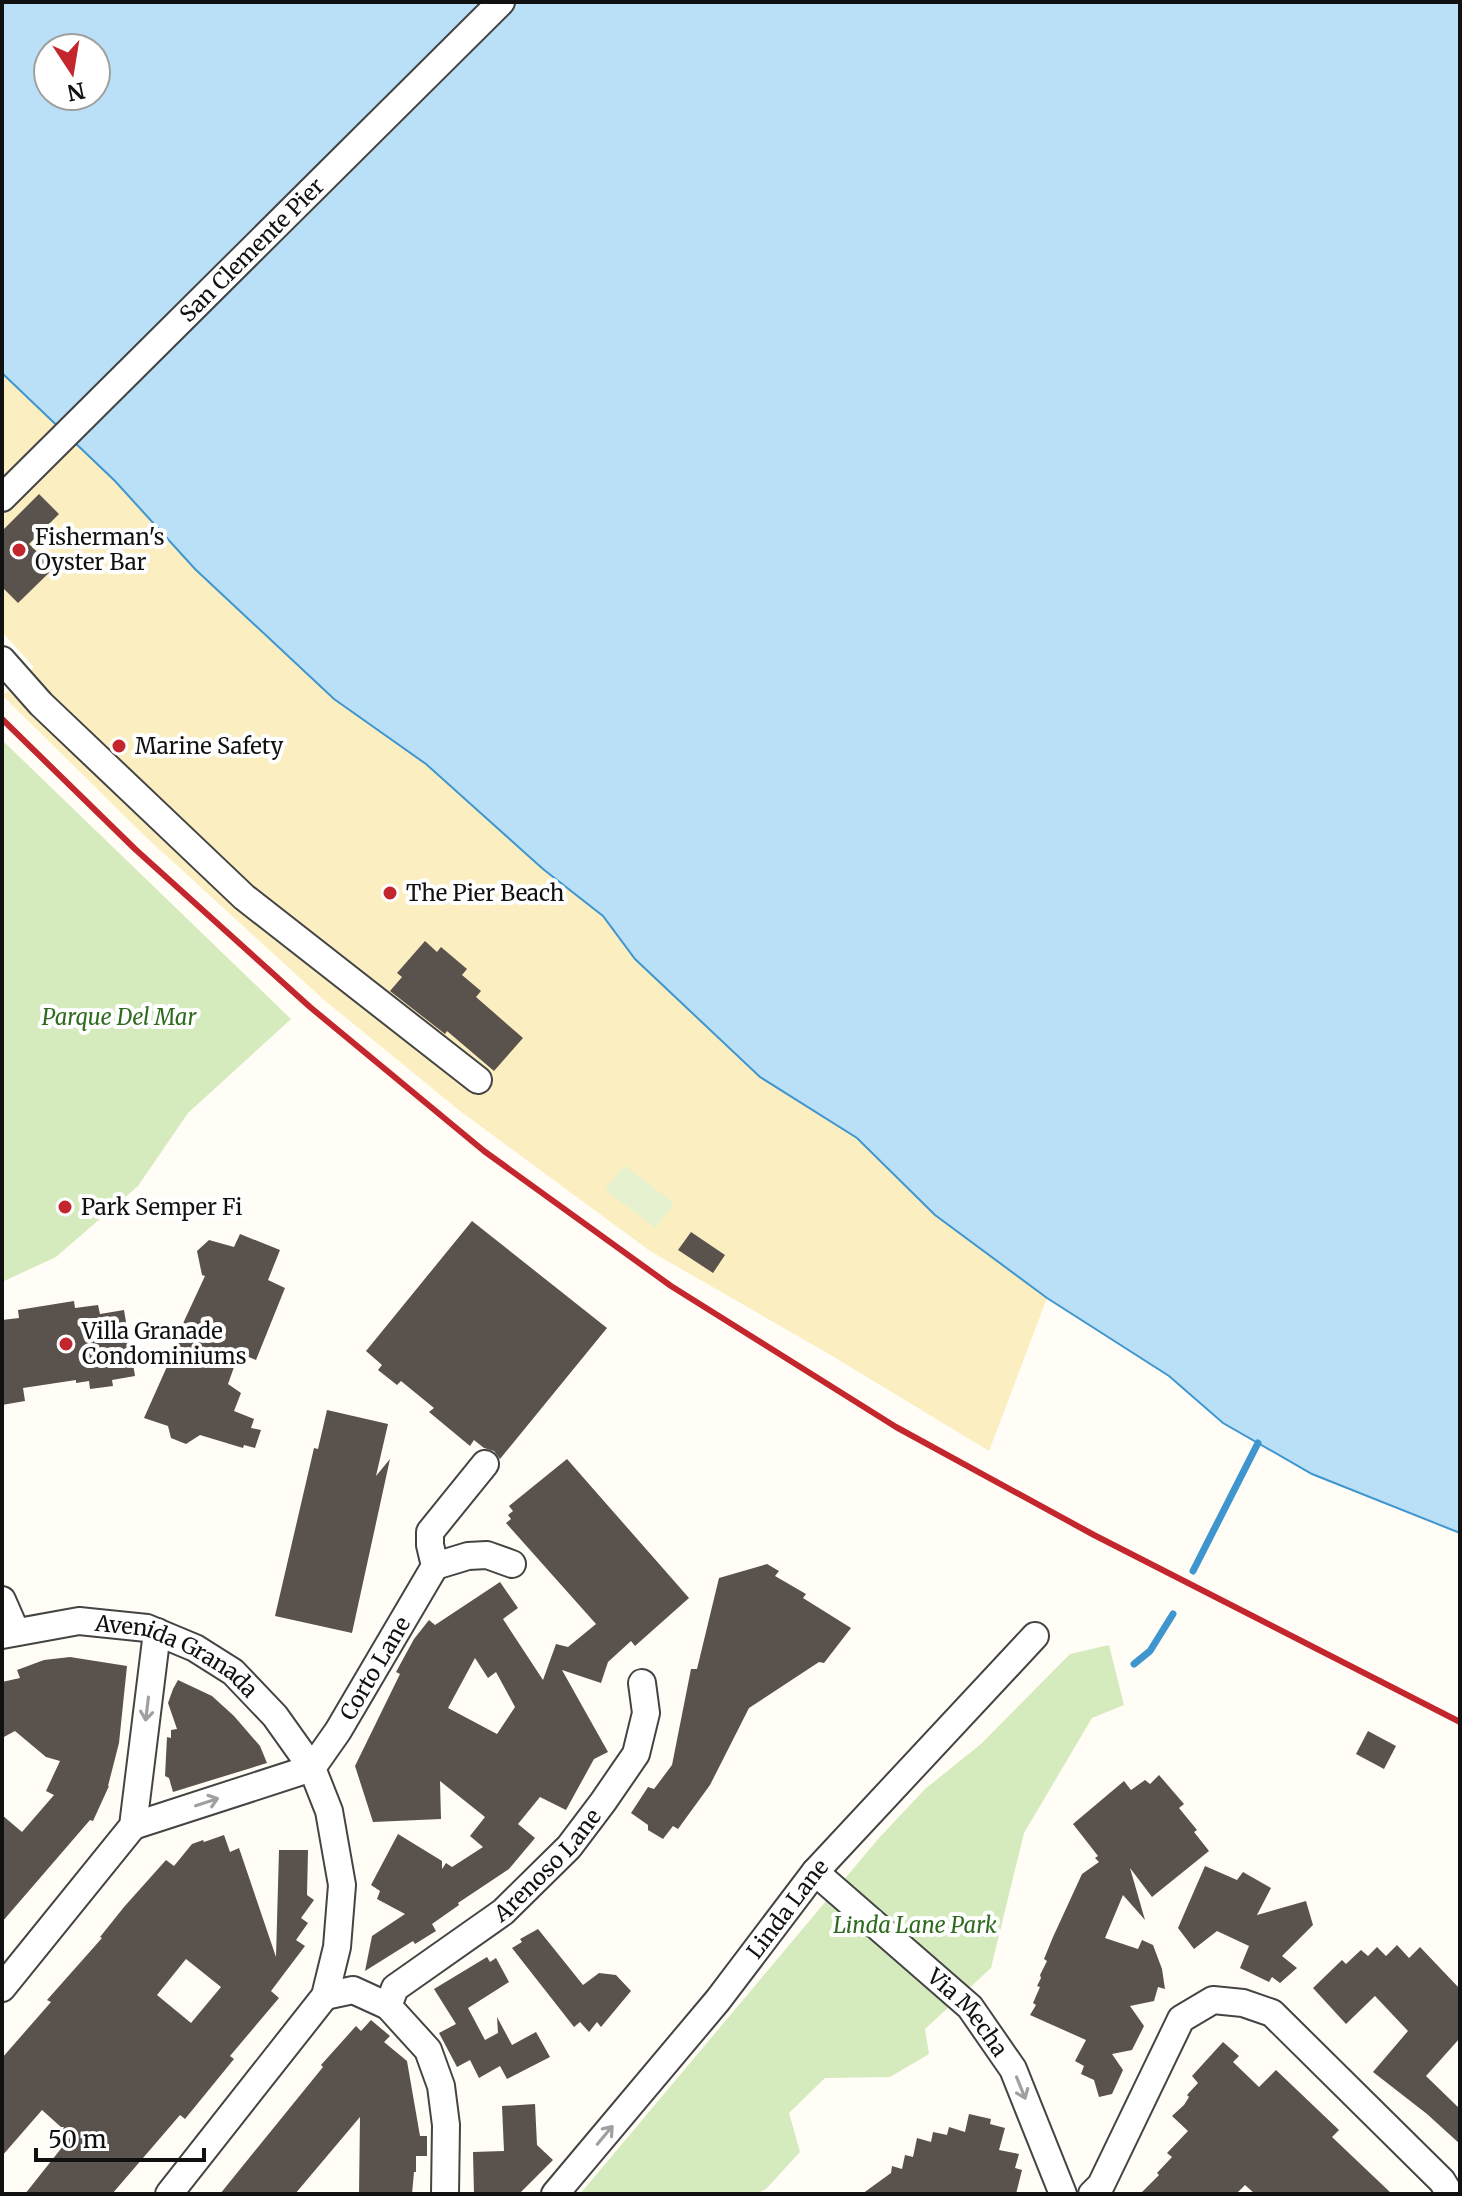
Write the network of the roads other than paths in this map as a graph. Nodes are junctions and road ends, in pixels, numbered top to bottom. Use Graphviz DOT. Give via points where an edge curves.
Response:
graph roads {
  1 [pos="501,2"];
  2 [pos="2,498"];
  3 [pos="2,660"];
  4 [pos="478,1080"];
  5 [pos="485,1464"];
  6 [pos="512,1564"];
  7 [pos="435,1566"];
  8 [pos="2,1600"];
  9 [pos="157,1632"];
  10 [pos="9,1633"];
  11 [pos="1035,1636"];
  12 [pos="642,1683"];
  13 [pos="312,1768"];
  14 [pos="133,1826"];
  15 [pos="815,1872"];
  16 [pos="2,1988"];
  17 [pos="325,1996"];
  18 [pos="388,2006"];
  19 [pos="169,2194"];
  20 [pos="445,2194"];
  21 [pos="555,2194"];
  22 [pos="1063,2194"];
  23 [pos="1092,2194"];
  24 [pos="1450,2194"];
  1 -- 2 [label="street, San Clemente Pier"];
  3 -- 4 [label="street" via="41,704 244,897"];
  5 -- 7 [label="street" via="430,1532"];
  6 -- 7 [label="street" via="487,1555"];
  7 -- 13 [label="street, Corto Lane"];
  8 -- 10 [label="street"];
  9 -- 10 [label="street, Avenida Granada" via="79,1621"];
  9 -- 13 [label="street, Avenida Granada" via="233,1672 275,1716"];
  9 -- 14 [label="street, one-way"];
  11 -- 15 [label="street, Linda Lane"];
  12 -- 18 [label="street, Arenoso Lane" via="646,1713 636,1754 569,1847 503,1912 395,1988"];
  14 -- 13 [label="street, one-way"];
  13 -- 17 [label="street, Avenida Granada" via="329,1811 342,1885 337,1947"];
  14 -- 16 [label="street"];
  21 -- 15 [label="street, Linda Lane, one-way" via="718,2000"];
  15 -- 22 [label="street, Via Mecha, one-way" via="970,2007 1013,2069"];
  17 -- 18 [label="street" via="353,1990"];
  17 -- 19 [label="street"];
  18 -- 20 [label="street" via="428,2050 441,2086"];
  23 -- 24 [label="street" via="1181,2019 1213,2000 1272,2013"];
}
